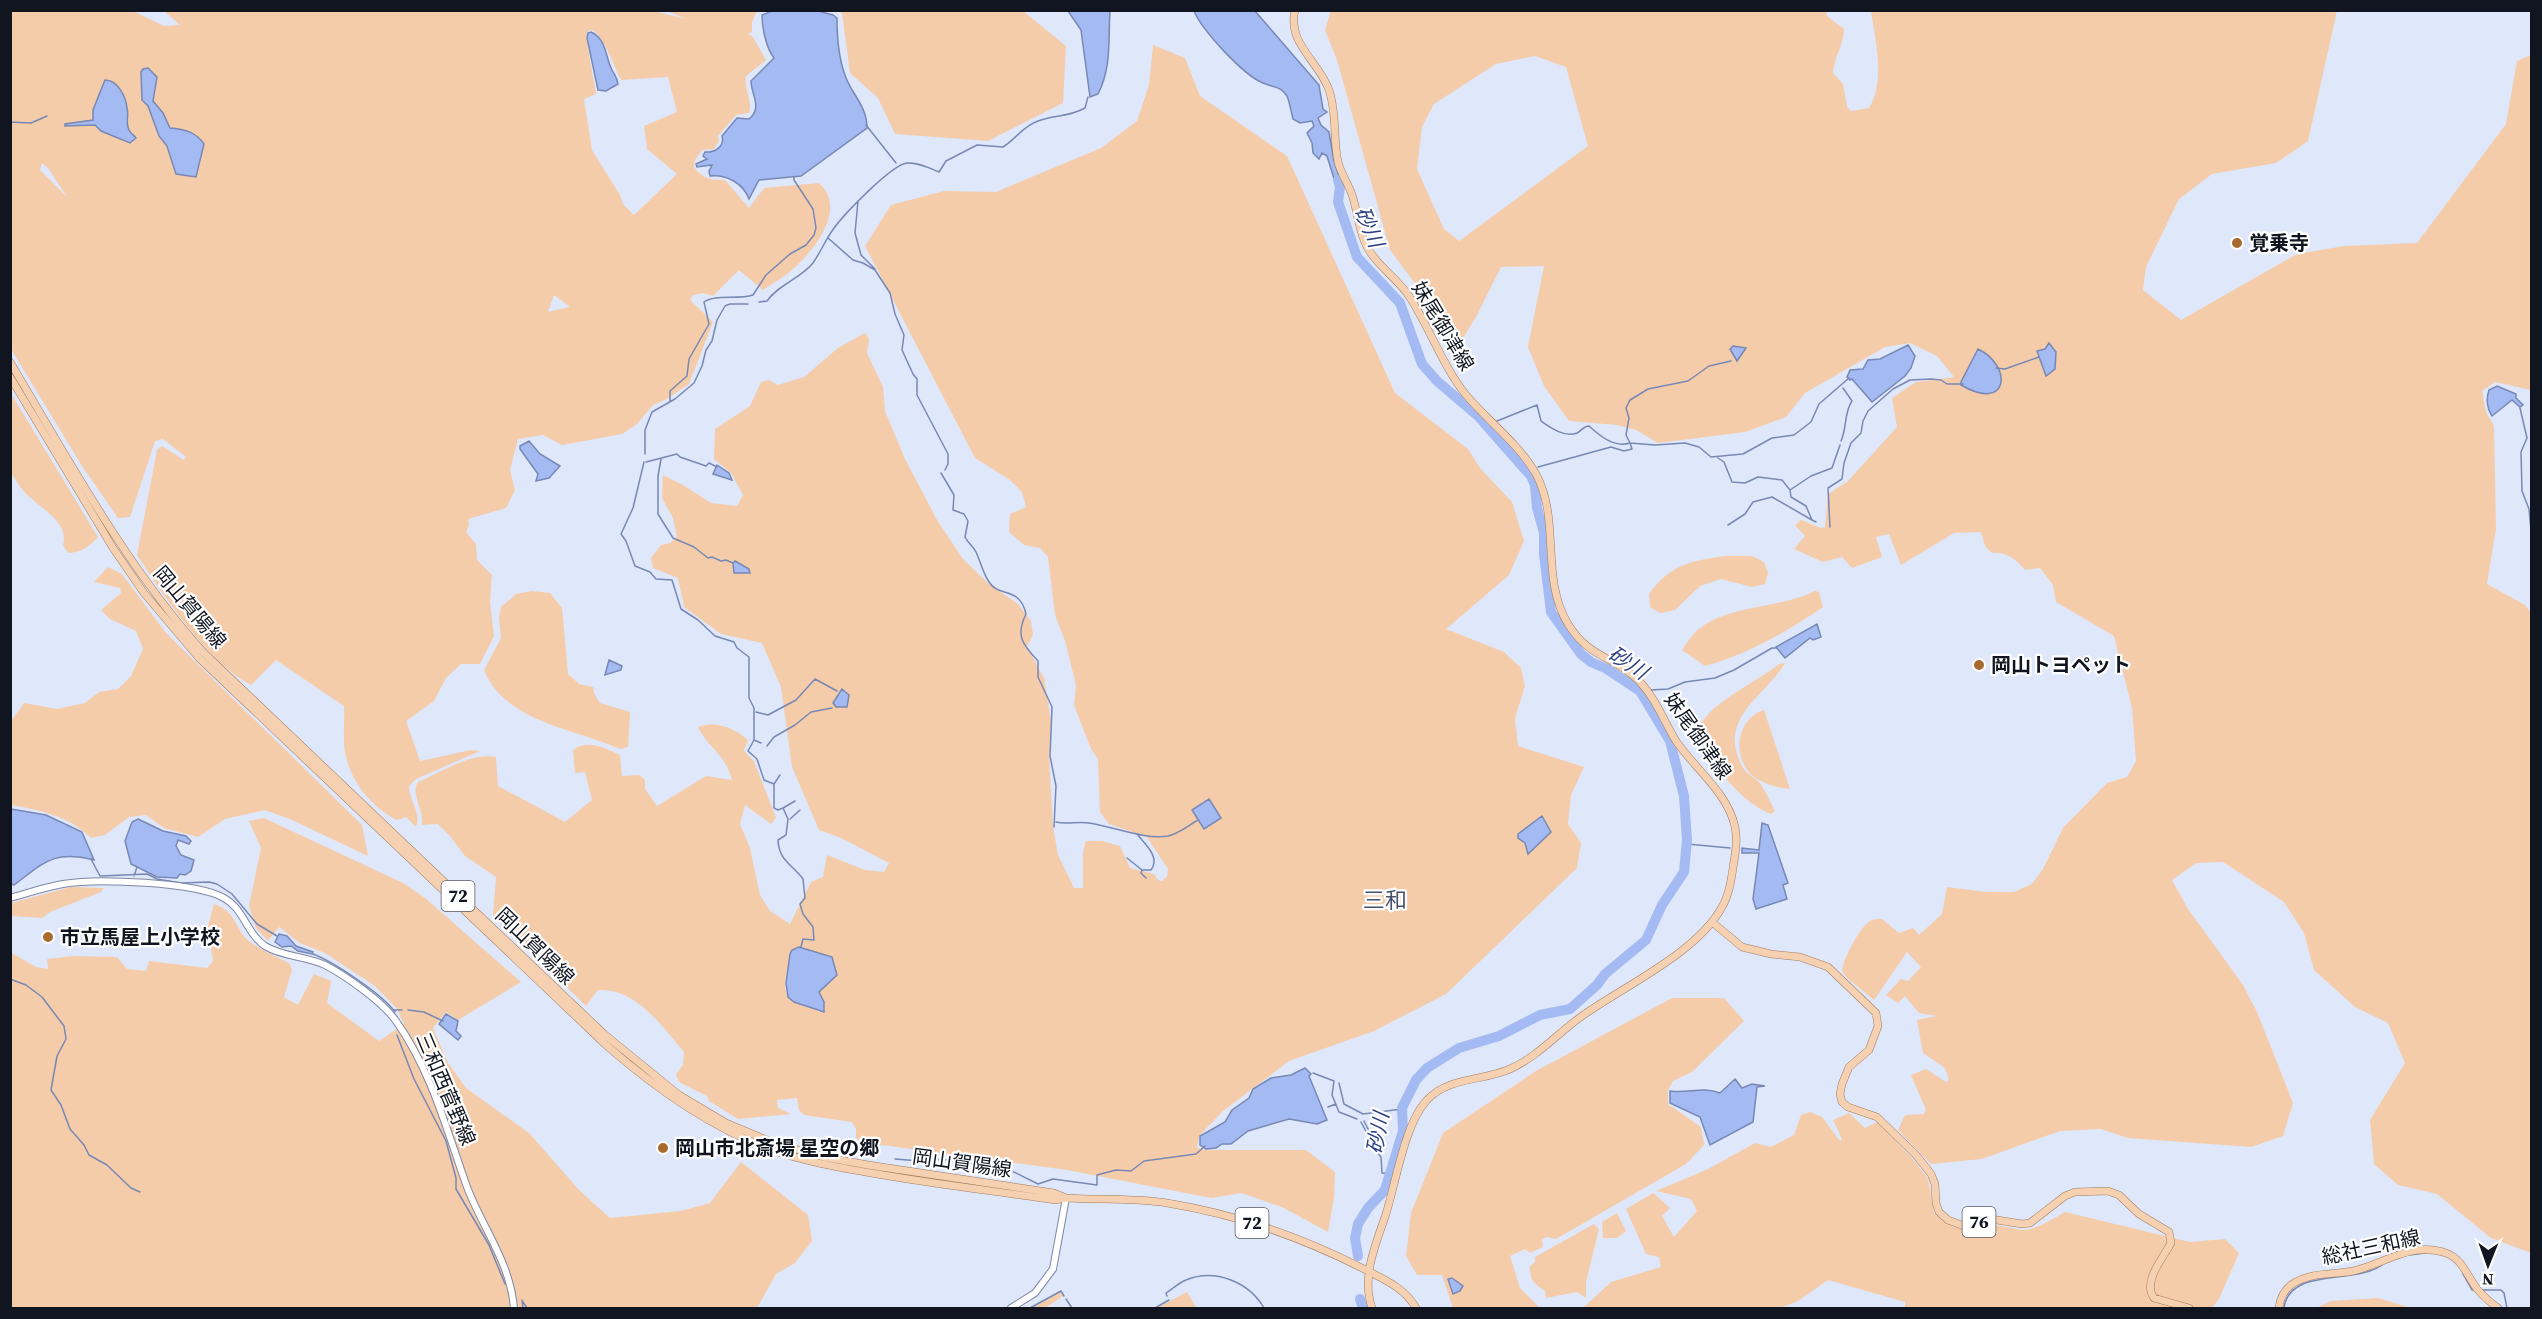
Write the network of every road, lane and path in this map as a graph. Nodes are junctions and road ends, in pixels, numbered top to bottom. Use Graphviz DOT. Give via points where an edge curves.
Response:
graph roads {
  1 [pos="1295,10"];
  2 [pos="10,362"];
  3 [pos="10,377"];
  4 [pos="10,898"];
  5 [pos="1712,922"];
  6 [pos="1066,1198"];
  7 [pos="1369,1272"];
  8 [pos="514,1308"];
  9 [pos="1011,1308"];
  10 [pos="1372,1308"];
  11 [pos="1416,1308"];
  12 [pos="2189,1308"];
  13 [pos="2279,1308"];
  14 [pos="2498,1308"];
  1 -- 5 [label="main road, 妹尾御津線" via="1298,42 1329,91 1338,162 1369,250 1412,302 1462,391 1526,460 1539,481 1546,504 1560,608 1586,647 1640,682 1679,745 1729,810 1736,836 1735,854 1729,889"];
  2 -- 6 [label="main road, 岡山賀陽線 / 72" via="110,529 150,588 197,645 598,1030 657,1079 726,1123 799,1151"];
  3 -- 6 [label="main road, 岡山賀陽線 / 72" via="113,548 144,593 199,658 606,1045 653,1084 723,1129 771,1150 821,1164 1055,1200"];
  4 -- 8 [label="main road, 三和西菅野線" via="79,883 141,883 208,892 236,908 254,936 267,947 325,965 384,1007 408,1039 434,1094 468,1188 504,1263"];
  5 -- 7 [label="main road, 妹尾御津線" via="1674,957 1586,1013 1524,1061 1497,1074 1452,1084 1431,1096 1418,1112 1409,1134"];
  5 -- 12 [label="main road, 76" via="1742,947 1800,957 1828,967 1876,1013 1878,1026 1869,1050 1849,1067 1842,1083 1842,1102 1877,1117 1916,1155 1931,1174 1936,1203 1948,1220 1964,1226 1991,1219 2030,1223 2075,1192 2108,1191 2119,1195 2171,1237 2150,1282 2151,1294"];
  6 -- 7 [label="main road, 岡山賀陽線 / 72" via="1164,1203 1218,1213 1289,1235"];
  6 -- 9 [label="main road" via="1053,1269 1035,1293"];
  7 -- 10 [label="main road, 妹尾御津線"];
  7 -- 11 [label="main road, 岡山賀陽線 / 72" via="1401,1290"];
  13 -- 14 [label="main road, 総社三和線" via="2286,1289 2300,1280 2355,1270 2417,1251 2439,1251 2454,1257 2478,1290"];
}
